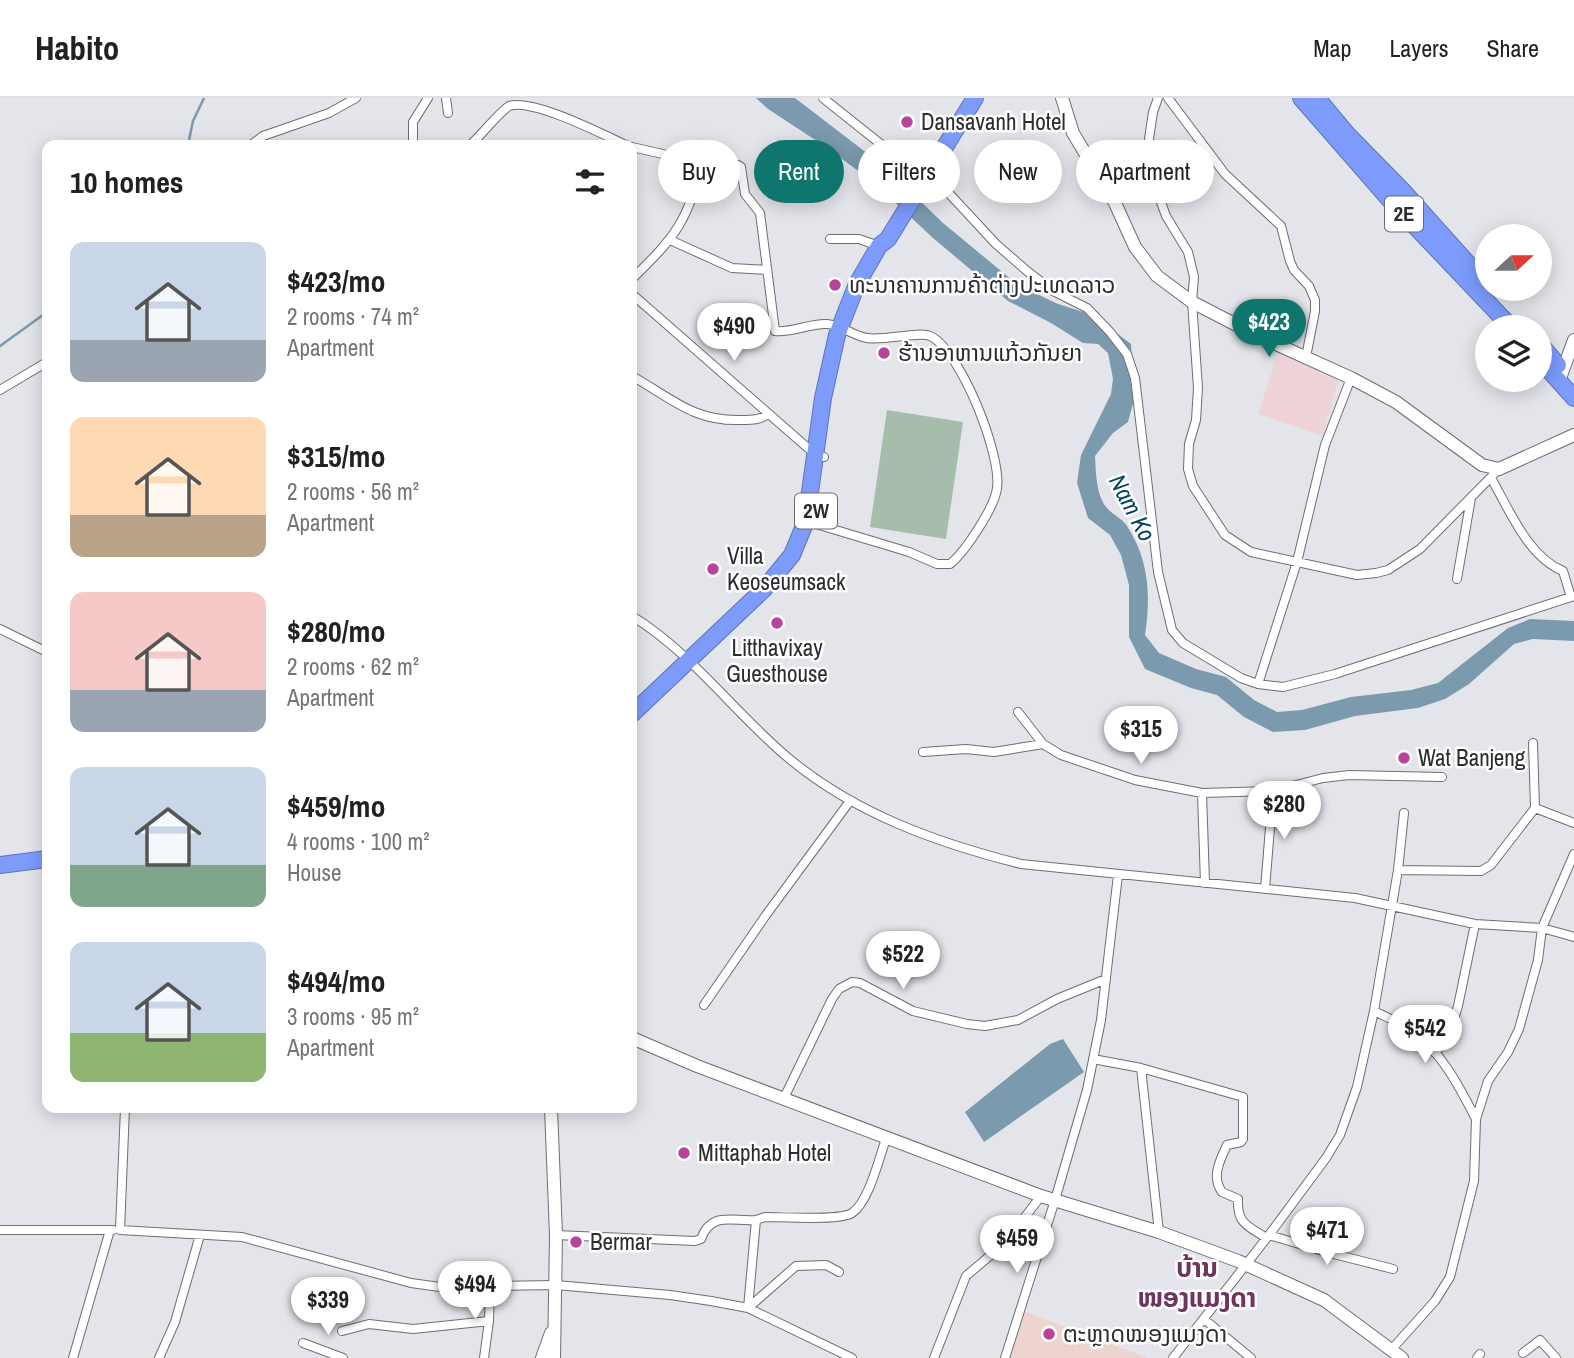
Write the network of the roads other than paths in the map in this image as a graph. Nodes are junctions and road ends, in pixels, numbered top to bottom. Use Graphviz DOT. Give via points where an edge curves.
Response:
graph roads {
  1 [pos="356,98"];
  2 [pos="428,98"];
  3 [pos="446,98"];
  4 [pos="823,98"];
  5 [pos="975,98"];
  6 [pos="1062,98"];
  7 [pos="1158,98"];
  8 [pos="1168,98"];
  9 [pos="516,100"];
  10 [pos="1315,101"];
  11 [pos="449,113"];
  12 [pos="258,140"];
  13 [pos="413,140"];
  14 [pos="475,140"];
  15 [pos="615,140"];
  16 [pos="876,140"];
  17 [pos="950,140"];
  18 [pos="637,148"];
  19 [pos="658,153"];
  20 [pos="740,166"];
  21 [pos="689,203"];
  22 [pos="911,203"];
  23 [pos="957,203"];
  24 [pos="1434,236"];
  25 [pos="887,238"];
  26 [pos="830,239"];
  27 [pos="670,240"];
  28 [pos="767,270"];
  29 [pos="637,274"];
  30 [pos="1475,275"];
  31 [pos="637,298"];
  32 [pos="1501,301"];
  33 [pos="1192,302"];
  34 [pos="1501,315"];
  35 [pos="1514,315"];
  36 [pos="843,328"];
  37 [pos="1574,340"];
  38 [pos="1306,357"];
  39 [pos="1552,360"];
  40 [pos="42,365"];
  41 [pos="1351,378"];
  42 [pos="1565,378"];
  43 [pos="637,379"];
  44 [pos="0,390"];
  45 [pos="1574,398"];
  46 [pos="768,414"];
  47 [pos="1574,435"];
  48 [pos="821,456"];
  49 [pos="1495,473"];
  50 [pos="1471,498"];
  51 [pos="810,522"];
  52 [pos="1297,562"];
  53 [pos="1457,579"];
  54 [pos="1572,596"];
  55 [pos="637,617"];
  56 [pos="0,629"];
  57 [pos="42,650"];
  58 [pos="691,662"];
  59 [pos="1258,684"];
  60 [pos="637,710"];
  61 [pos="1018,712"];
  62 [pos="637,717"];
  63 [pos="1533,743"];
  64 [pos="1043,744"];
  65 [pos="923,751"];
  66 [pos="1442,777"];
  67 [pos="1273,791"];
  68 [pos="1202,793"];
  69 [pos="850,801"];
  70 [pos="1535,808"];
  71 [pos="1404,813"];
  72 [pos="1574,823"];
  73 [pos="42,850"];
  74 [pos="1574,854"];
  75 [pos="0,856"];
  76 [pos="42,860"];
  77 [pos="0,865"];
  78 [pos="1398,870"];
  79 [pos="1118,876"];
  80 [pos="1205,883"];
  81 [pos="1265,888"];
  82 [pos="1391,906"];
  83 [pos="1475,924"];
  84 [pos="1542,928"];
  85 [pos="1574,937"];
  86 [pos="1106,979"];
  87 [pos="704,1004"];
  88 [pos="1374,1011"];
  89 [pos="637,1040"];
  90 [pos="1435,1053"];
  91 [pos="1093,1059"];
  92 [pos="1142,1068"];
  93 [pos="784,1098"];
  94 [pos="125,1113"];
  95 [pos="551,1113"];
  96 [pos="1476,1119"];
  97 [pos="886,1139"];
  98 [pos="1041,1196"];
  99 [pos="1055,1200"];
  100 [pos="756,1220"];
  101 [pos="0,1230"];
  102 [pos="110,1230"];
  103 [pos="120,1230"];
  104 [pos="1159,1232"];
  105 [pos="200,1235"];
  106 [pos="556,1235"];
  107 [pos="1268,1236"];
  108 [pos="1246,1265"];
  109 [pos="1393,1269"];
  110 [pos="839,1272"];
  111 [pos="556,1285"];
  112 [pos="490,1286"];
  113 [pos="748,1308"];
  114 [pos="555,1319"];
  115 [pos="1204,1319"];
  116 [pos="489,1321"];
  117 [pos="342,1331"];
  118 [pos="303,1343"];
  119 [pos="1391,1350"];
  120 [pos="1523,1353"];
  121 [pos="1246,1356"];
  122 [pos="73,1358"];
  123 [pos="159,1358"];
  124 [pos="343,1358"];
  125 [pos="484,1358"];
  126 [pos="542,1358"];
  127 [pos="554,1358"];
  128 [pos="852,1358"];
  129 [pos="934,1358"];
  130 [pos="1005,1358"];
  131 [pos="1173,1358"];
  132 [pos="1402,1358"];
  133 [pos="1556,1358"];
  1 -- 12 [label="street"];
  2 -- 13 [label="street" via="413,122"];
  3 -- 11 [label="street"];
  4 -- 16 [label="street"];
  5 -- 17 [label="highway, 2W"];
  6 -- 33 [label="street" via="1073,132 1135,247 1157,276"];
  7 -- 33 [label="street" via="1149,139 1149,169 1166,216 1192,264"];
  8 -- 38 [label="street" via="1225,174 1281,226 1294,270 1315,300"];
  9 -- 14 [label="street"];
  9 -- 15 [label="street" via="546,107"];
  10 -- 24 [label="highway, 2E"];
  18 -- 19 [label="street"];
  20 -- 28 [label="street" via="746,194 760,214"];
  21 -- 27 [label="street"];
  22 -- 25 [label="highway, 2W"];
  23 -- 59 [label="street" via="1027,271 1087,308 1127,354 1135,379 1158,572 1172,630 1183,643"];
  24 -- 30 [label="highway, 2E"];
  24 -- 34 [label="highway, 2E"];
  25 -- 26 [label="street"];
  25 -- 36 [label="highway, 2W" via="887,250"];
  27 -- 28 [label="street" via="732,268"];
  27 -- 29 [label="street"];
  28 -- 36 [label="street" via="775,331 826,324"];
  31 -- 46 [label="street"];
  32 -- 35 [label="highway, 2E"];
  33 -- 38 [label="street"];
  33 -- 52 [label="street" via="1198,388 1189,444 1193,486 1225,535 1251,552"];
  36 -- 48 [label="highway, 2W" via="823,398"];
  36 -- 51 [label="street" via="867,338 926,334 939,341 983,418 996,458 997,492 950,564 937,564"];
  37 -- 42 [label="street"];
  38 -- 41 [label="street"];
  39 -- 42 [label="highway"];
  40 -- 44 [label="street"];
  41 -- 49 [label="street" via="1396,402"];
  41 -- 52 [label="street" via="1325,445"];
  42 -- 45 [label="highway"];
  43 -- 46 [label="street" via="702,415 739,420"];
  46 -- 48 [label="street"];
  47 -- 49 [label="street"];
  48 -- 51 [label="highway, 2W"];
  49 -- 50 [label="street"];
  49 -- 54 [label="street" via="1535,551 1563,571"];
  50 -- 52 [label="street" via="1420,549 1388,570 1357,575"];
  50 -- 53 [label="street"];
  51 -- 58 [label="highway, 2W" via="781,570"];
  52 -- 59 [label="street"];
  54 -- 59 [label="street" via="1335,674 1283,687"];
  55 -- 58 [label="street"];
  56 -- 57 [label="street"];
  58 -- 60 [label="highway, 2W"];
  58 -- 62 [label="highway, 2W"];
  58 -- 69 [label="street" via="785,755"];
  61 -- 64 [label="street"];
  63 -- 70 [label="street"];
  64 -- 65 [label="street" via="994,752"];
  64 -- 68 [label="street" via="1061,755 1135,780"];
  66 -- 67 [label="street" via="1349,775"];
  67 -- 68 [label="street"];
  67 -- 81 [label="street"];
  68 -- 80 [label="street"];
  69 -- 79 [label="street" via="975,853 1021,864"];
  69 -- 87 [label="street"];
  70 -- 72 [label="street"];
  70 -- 78 [label="street" via="1492,865 1481,871"];
  71 -- 78 [label="street"];
  73 -- 75 [label="highway"];
  74 -- 84 [label="street"];
  76 -- 77 [label="highway"];
  78 -- 82 [label="street"];
  79 -- 80 [label="street"];
  79 -- 86 [label="street"];
  80 -- 81 [label="street"];
  81 -- 82 [label="street"];
  82 -- 83 [label="street"];
  82 -- 88 [label="street"];
  83 -- 84 [label="street"];
  83 -- 90 [label="street" via="1452,1027"];
  84 -- 85 [label="street"];
  84 -- 96 [label="street" via="1519,1029 1488,1081"];
  86 -- 91 [label="street"];
  86 -- 93 [label="street" via="1018,1020 985,1026 913,1011 860,983 846,983 832,999"];
  88 -- 90 [label="street" via="1413,1032"];
  88 -- 107 [label="street" via="1357,1087 1340,1135"];
  89 -- 93 [label="street"];
  90 -- 96 [label="street"];
  91 -- 92 [label="street"];
  91 -- 99 [label="street"];
  92 -- 104 [label="street"];
  92 -- 107 [label="street" via="1243,1097 1243,1139 1227,1145 1217,1181 1222,1192 1238,1199 1237,1214 1242,1222"];
  93 -- 97 [label="street"];
  94 -- 103 [label="street"];
  95 -- 106 [label="street"];
  96 -- 119 [label="street" via="1474,1181 1450,1277"];
  97 -- 98 [label="street"];
  97 -- 100 [label="street" via="865,1196 853,1213"];
  98 -- 99 [label="street"];
  98 -- 129 [label="street" via="1005,1243 966,1276"];
  99 -- 104 [label="street"];
  99 -- 130 [label="street"];
  100 -- 106 [label="street" via="710,1223 695,1241"];
  100 -- 113 [label="street"];
  101 -- 102 [label="street"];
  102 -- 103 [label="street"];
  102 -- 122 [label="street"];
  103 -- 105 [label="street"];
  104 -- 108 [label="street"];
  105 -- 112 [label="street" via="242,1237 411,1283"];
  105 -- 123 [label="street" via="175,1322"];
  106 -- 111 [label="street"];
  107 -- 108 [label="street"];
  107 -- 109 [label="street"];
  108 -- 115 [label="street"];
  108 -- 119 [label="street" via="1324,1300"];
  110 -- 113 [label="street" via="826,1265 796,1266"];
  111 -- 112 [label="street"];
  111 -- 113 [label="street" via="670,1295"];
  111 -- 114 [label="street"];
  112 -- 116 [label="street"];
  113 -- 128 [label="street"];
  114 -- 126 [label="street"];
  114 -- 127 [label="street"];
  115 -- 121 [label="street"];
  115 -- 131 [label="street"];
  116 -- 117 [label="street" via="412,1329 369,1324"];
  116 -- 125 [label="street"];
  118 -- 124 [label="street"];
  119 -- 132 [label="street"];
  120 -- 133 [label="street" via="1540,1340"];
}
